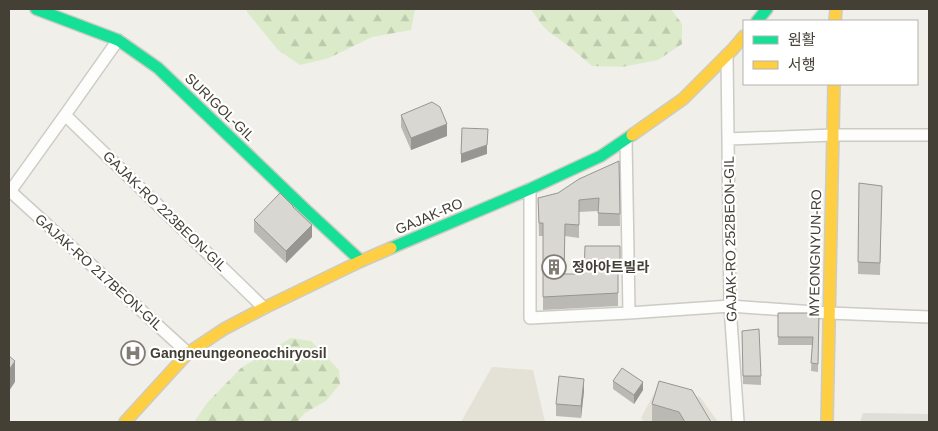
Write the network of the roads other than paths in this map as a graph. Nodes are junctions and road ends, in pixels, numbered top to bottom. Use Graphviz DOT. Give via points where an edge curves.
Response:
graph roads {
  1 [pos="36,9"];
  2 [pos="768,9"];
  3 [pos="758,20"];
  4 [pos="743,37"];
  5 [pos="118,40"];
  6 [pos="727,55"];
  7 [pos="834,85"];
  8 [pos="65,115"];
  9 [pos="833,135"];
  10 [pos="929,135"];
  11 [pos="626,139"];
  12 [pos="728,139"];
  13 [pos="530,189"];
  14 [pos="9,192"];
  15 [pos="360,261"];
  16 [pos="730,306"];
  17 [pos="264,308"];
  18 [pos="630,313"];
  19 [pos="829,313"];
  20 [pos="929,317"];
  21 [pos="188,353"];
  22 [pos="125,422"];
  23 [pos="738,422"];
  24 [pos="827,422"];
  1 -- 5 [label="street, SURIGOL-GIL"];
  2 -- 3 [label="street"];
  4 -- 6 [label="street, GAJAK-RO"];
  5 -- 8 [label="street"];
  5 -- 15 [label="street, SURIGOL-GIL" via="158,68"];
  6 -- 11 [label="street, GAJAK-RO" via="683,99"];
  6 -- 12 [label="street, GAJAK-RO 252BEON-GIL"];
  7 -- 9 [label="street, MYEONGNYUN-RO"];
  8 -- 14 [label="street"];
  8 -- 17 [label="street, GAJAK-RO 223BEON-GIL"];
  9 -- 10 [label="street"];
  9 -- 12 [label="street"];
  9 -- 19 [label="street, MYEONGNYUN-RO"];
  11 -- 13 [label="street, GAJAK-RO" via="601,156"];
  11 -- 18 [label="street"];
  12 -- 16 [label="street, GAJAK-RO 252BEON-GIL"];
  13 -- 15 [label="street, GAJAK-RO"];
  13 -- 18 [label="street" via="530,318"];
  14 -- 21 [label="street, GAJAK-RO 217BEON-GIL"];
  15 -- 17 [label="street, GAJAK-RO"];
  16 -- 18 [label="street"];
  16 -- 19 [label="street"];
  16 -- 23 [label="street, GAJAK-RO 252BEON-GIL"];
  17 -- 21 [label="street, GAJAK-RO"];
  19 -- 20 [label="street"];
  19 -- 24 [label="street, MYEONGNYUN-RO"];
  21 -- 22 [label="street, GAJAK-RO"];
}
